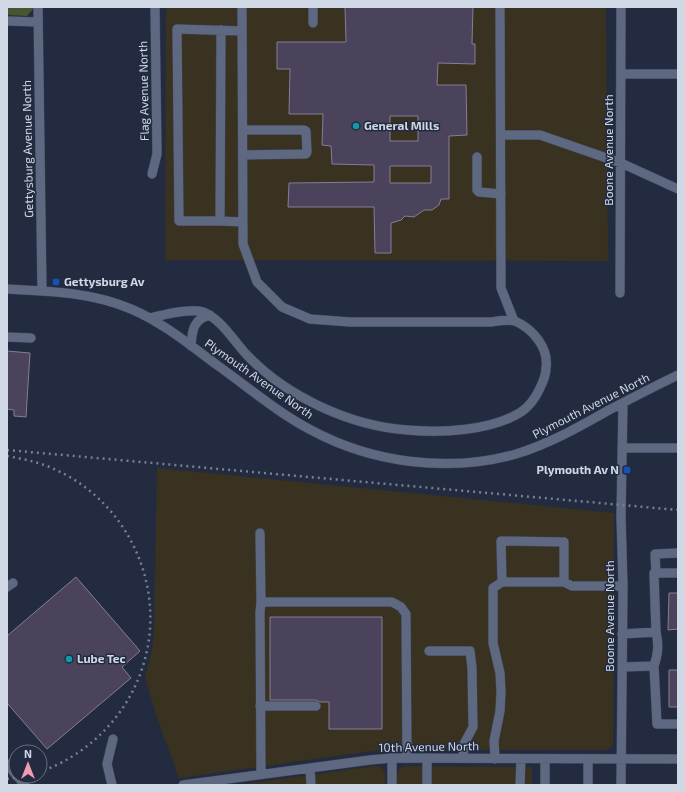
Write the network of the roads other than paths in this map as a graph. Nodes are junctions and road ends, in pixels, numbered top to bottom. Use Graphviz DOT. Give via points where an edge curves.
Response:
graph roads {
  1 [pos="38,7"];
  2 [pos="155,7"];
  3 [pos="242,7"];
  4 [pos="313,7"];
  5 [pos="500,7"];
  6 [pos="621,7"];
  7 [pos="7,20"];
  8 [pos="38,22"];
  9 [pos="313,23"];
  10 [pos="221,30"];
  11 [pos="242,31"];
  12 [pos="621,74"];
  13 [pos="678,74"];
  14 [pos="243,130"];
  15 [pos="501,135"];
  16 [pos="243,155"];
  17 [pos="477,157"];
  18 [pos="621,163"];
  19 [pos="152,174"];
  20 [pos="677,186"];
  21 [pos="501,194"];
  22 [pos="220,221"];
  23 [pos="243,222"];
  24 [pos="7,289"];
  25 [pos="42,291"];
  26 [pos="620,293"];
  27 [pos="210,315"];
  28 [pos="150,318"];
  29 [pos="514,320"];
  30 [pos="7,337"];
  31 [pos="31,338"];
  32 [pos="192,346"];
  33 [pos="678,375"];
  34 [pos="623,403"];
  35 [pos="622,448"];
  36 [pos="678,448"];
  37 [pos="260,533"];
  38 [pos="678,554"];
  39 [pos="656,573"];
  40 [pos="678,573"];
  41 [pos="502,582"];
  42 [pos="564,582"];
  43 [pos="623,586"];
  44 [pos="261,603"];
  45 [pos="656,632"];
  46 [pos="622,634"];
  47 [pos="429,651"];
  48 [pos="654,666"];
  49 [pos="622,667"];
  50 [pos="260,706"];
  51 [pos="316,706"];
  52 [pos="678,724"];
  53 [pos="113,739"];
  54 [pos="392,758"];
  55 [pos="407,758"];
  56 [pos="427,758"];
  57 [pos="463,758"];
  58 [pos="495,759"];
  59 [pos="520,759"];
  60 [pos="545,759"];
  61 [pos="588,759"];
  62 [pos="621,759"];
  63 [pos="678,759"];
  64 [pos="310,768"];
  65 [pos="261,774"];
  66 [pos="112,785"];
  67 [pos="183,785"];
  68 [pos="311,785"];
  69 [pos="392,785"];
  70 [pos="427,785"];
  71 [pos="520,785"];
  72 [pos="545,785"];
  73 [pos="588,785"];
  74 [pos="621,785"];
  1 -- 8 [label="street, Gettysburg Avenue North"];
  2 -- 19 [label="street, Flag Avenue North" via="157,154"];
  3 -- 11 [label="street"];
  4 -- 9 [label="street"];
  5 -- 15 [label="street"];
  6 -- 12 [label="street, Boone Avenue North"];
  7 -- 8 [label="street"];
  8 -- 25 [label="street, Gettysburg Avenue North"];
  10 -- 11 [label="street"];
  10 -- 22 [label="street"];
  10 -- 22 [label="street" via="177,29 179,220"];
  11 -- 14 [label="street"];
  12 -- 13 [label="street"];
  12 -- 18 [label="street, Boone Avenue North"];
  14 -- 16 [label="street"];
  14 -- 16 [label="street" via="306,131 306,154"];
  15 -- 18 [label="street" via="540,135"];
  15 -- 21 [label="street"];
  16 -- 23 [label="street"];
  17 -- 21 [label="street" via="477,190"];
  18 -- 20 [label="street"];
  18 -- 26 [label="street, Boone Avenue North"];
  21 -- 29 [label="street" via="501,288"];
  22 -- 23 [label="street"];
  23 -- 29 [label="street" via="243,244 257,282 282,307 310,319 350,322"];
  24 -- 25 [label="street, Plymouth Avenue North"];
  25 -- 28 [label="street, Plymouth Avenue North" via="96,298"];
  27 -- 28 [label="street" via="202,311 193,311"];
  27 -- 29 [label="street" via="265,372 330,411 364,422 406,430 449,431 507,420 523,411 536,397 547,367 545,351 537,337"];
  27 -- 32 [label="street" via="204,316 192,330"];
  28 -- 32 [label="street, Plymouth Avenue North"];
  30 -- 31 [label="street"];
  32 -- 34 [label="street, Plymouth Avenue North" via="311,430 361,452 414,461 458,463 514,454 542,446"];
  33 -- 34 [label="street, Plymouth Avenue North"];
  34 -- 35 [label="street, Boone Avenue North"];
  35 -- 36 [label="street"];
  35 -- 43 [label="street, Boone Avenue North"];
  37 -- 44 [label="street"];
  38 -- 39 [label="street" via="655,554"];
  39 -- 40 [label="street"];
  39 -- 45 [label="street"];
  41 -- 42 [label="street"];
  41 -- 42 [label="street" via="501,541 564,542"];
  41 -- 58 [label="street" via="493,588 493,643 500,673 501,692 494,741"];
  42 -- 43 [label="street" via="572,586"];
  43 -- 46 [label="street, Boone Avenue North"];
  44 -- 50 [label="street"];
  44 -- 55 [label="street" via="392,602 401,607 406,614"];
  45 -- 46 [label="street"];
  45 -- 48 [label="street" via="658,652"];
  46 -- 49 [label="street, Boone Avenue North"];
  47 -- 57 [label="street" via="470,651 473,727 464,744"];
  48 -- 49 [label="street"];
  48 -- 52 [label="street" via="657,724"];
  49 -- 62 [label="street, Boone Avenue North"];
  50 -- 51 [label="street"];
  50 -- 65 [label="street"];
  53 -- 66 [label="street" via="107,764"];
  54 -- 55 [label="street, 10th Avenue North"];
  54 -- 64 [label="street, 10th Avenue North"];
  54 -- 69 [label="street"];
  55 -- 56 [label="street, 10th Avenue North"];
  56 -- 57 [label="street, 10th Avenue North"];
  56 -- 70 [label="street"];
  57 -- 58 [label="street, 10th Avenue North"];
  58 -- 59 [label="street, 10th Avenue North"];
  59 -- 60 [label="street, 10th Avenue North"];
  59 -- 71 [label="street"];
  60 -- 61 [label="street, 10th Avenue North"];
  60 -- 72 [label="street"];
  61 -- 62 [label="street, 10th Avenue North"];
  61 -- 73 [label="street"];
  62 -- 63 [label="street, 10th Avenue North"];
  62 -- 74 [label="street, Boone Avenue North"];
  64 -- 65 [label="street, 10th Avenue North"];
  64 -- 68 [label="street"];
  65 -- 67 [label="street, 10th Avenue North"];
}
